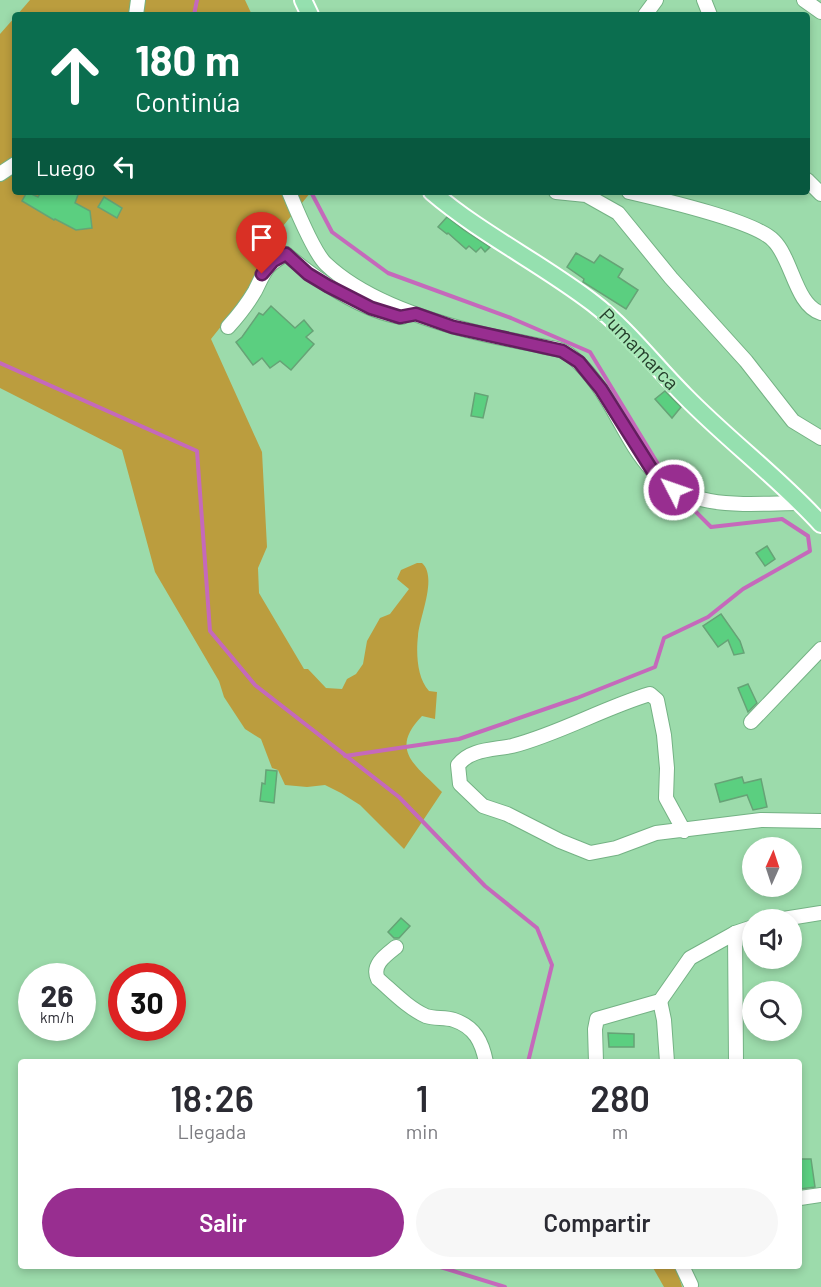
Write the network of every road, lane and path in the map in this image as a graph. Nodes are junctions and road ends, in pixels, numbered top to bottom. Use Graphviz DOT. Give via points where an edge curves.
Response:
graph roads {
  1 [pos="804,0"];
  2 [pos="821,12"];
  3 [pos="810,183"];
  4 [pos="821,194"];
  5 [pos="291,195"];
  6 [pos="436,195"];
  7 [pos="590,195"];
  8 [pos="640,195"];
  9 [pos="821,313"];
  10 [pos="416,314"];
  11 [pos="228,327"];
  12 [pos="821,438"];
  13 [pos="802,503"];
  14 [pos="821,524"];
  15 [pos="821,649"];
  16 [pos="751,722"];
  17 [pos="821,821"];
  18 [pos="684,831"];
  19 [pos="821,913"];
  20 [pos="802,916"];
  21 [pos="742,931"];
  22 [pos="735,933"];
  23 [pos="396,947"];
  24 [pos="660,1001"];
  25 [pos="485,1059"];
  26 [pos="597,1059"];
  27 [pos="667,1059"];
  28 [pos="736,1059"];
  29 [pos="821,1195"];
  30 [pos="802,1198"];
  31 [pos="683,1269"];
  32 [pos="691,1285"];
  1 -- 2 [label="street"];
  3 -- 4 [label="street"];
  5 -- 10 [label="street" via="325,263 353,284 396,308"];
  6 -- 13 [label="main road, Pumamarca" via="593,303 627,333 686,398"];
  7 -- 12 [label="street" via="618,213 793,421"];
  8 -- 9 [label="street" via="766,233 786,257 806,303"];
  10 -- 11 [label="street" via="400,317 371,308 308,274 286,254 262,274 256,290"];
  10 -- 13 [label="street" via="453,327 562,351 579,362 601,389 652,470 674,490 720,503"];
  13 -- 14 [label="main road, Pumamarca"];
  15 -- 16 [label="street"];
  17 -- 18 [label="street" via="761,820"];
  18 -- 18 [label="street" via="656,833 590,853 483,806 460,784 458,765 464,757 479,751 515,745 650,694 657,700 664,735 666,798"];
  19 -- 20 [label="street"];
  21 -- 22 [label="street"];
  22 -- 24 [label="street" via="690,958"];
  22 -- 28 [label="street"];
  23 -- 25 [label="street" via="376,967 378,979 427,1016 454,1020 468,1027 481,1040"];
  24 -- 26 [label="street" via="597,1019"];
  24 -- 27 [label="street"];
  29 -- 30 [label="street"];
  31 -- 32 [label="street"];
}
